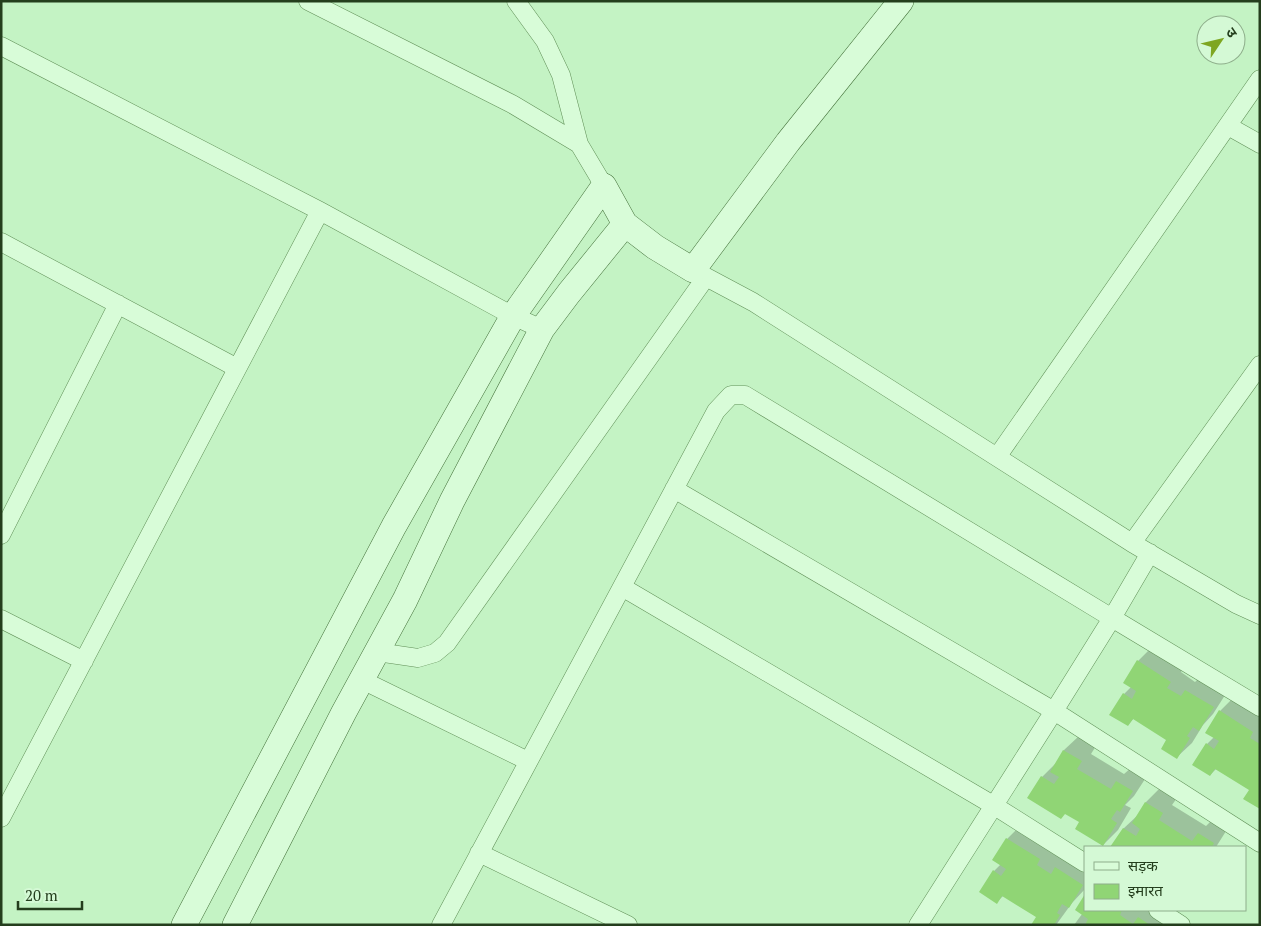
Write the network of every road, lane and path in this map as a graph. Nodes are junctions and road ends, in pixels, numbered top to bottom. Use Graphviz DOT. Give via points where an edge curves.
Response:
graph roads {
  1 [pos="308,1"];
  2 [pos="516,1"];
  3 [pos="901,1"];
  4 [pos="1,46"];
  5 [pos="1260,79"];
  6 [pos="1228,126"];
  7 [pos="579,144"];
  8 [pos="1260,144"];
  9 [pos="604,186"];
  10 [pos="320,211"];
  11 [pos="625,224"];
  12 [pos="3,248"];
  13 [pos="699,273"];
  14 [pos="118,304"];
  15 [pos="513,316"];
  16 [pos="542,329"];
  17 [pos="1260,365"];
  18 [pos="237,368"];
  19 [pos="997,458"];
  20 [pos="674,489"];
  21 [pos="1,535"];
  22 [pos="1132,542"];
  23 [pos="1150,553"];
  24 [pos="622,587"];
  25 [pos="1260,615"];
  26 [pos="1112,618"];
  27 [pos="1,619"];
  28 [pos="377,652"];
  29 [pos="84,660"];
  30 [pos="362,680"];
  31 [pos="1260,707"];
  32 [pos="1054,712"];
  33 [pos="528,761"];
  34 [pos="993,805"];
  35 [pos="1,818"];
  36 [pos="1260,842"];
  37 [pos="479,853"];
  38 [pos="1084,862"];
  39 [pos="1160,911"];
  40 [pos="184,925"];
  41 [pos="235,925"];
  42 [pos="441,925"];
  43 [pos="628,925"];
  44 [pos="918,925"];
  45 [pos="1181,925"];
  1 -- 7 [label="street" via="512,104"];
  2 -- 7 [label="street" via="546,41 561,75"];
  3 -- 13 [label="street" via="788,142"];
  4 -- 10 [label="street"];
  5 -- 6 [label="street"];
  6 -- 8 [label="street"];
  6 -- 19 [label="street"];
  7 -- 9 [label="street"];
  9 -- 11 [label="street"];
  9 -- 15 [label="street"];
  10 -- 15 [label="street"];
  10 -- 18 [label="street"];
  11 -- 13 [label="street" via="654,247"];
  11 -- 16 [label="street"];
  12 -- 14 [label="street"];
  13 -- 19 [label="street" via="753,302"];
  13 -- 28 [label="street" via="447,644 435,653 418,658"];
  14 -- 18 [label="street"];
  14 -- 21 [label="street"];
  15 -- 16 [label="street"];
  15 -- 40 [label="street" via="394,526"];
  16 -- 28 [label="street"];
  17 -- 22 [label="street"];
  18 -- 29 [label="street"];
  19 -- 22 [label="street"];
  20 -- 24 [label="street"];
  20 -- 26 [label="street" via="716,411 731,395 745,395"];
  20 -- 32 [label="street"];
  22 -- 23 [label="street"];
  23 -- 25 [label="street"];
  23 -- 26 [label="street"];
  24 -- 33 [label="street"];
  24 -- 34 [label="street"];
  26 -- 31 [label="street"];
  26 -- 32 [label="street"];
  27 -- 29 [label="street"];
  28 -- 30 [label="street"];
  29 -- 35 [label="street"];
  30 -- 33 [label="street"];
  30 -- 41 [label="street"];
  32 -- 34 [label="street"];
  32 -- 36 [label="street"];
  33 -- 37 [label="street"];
  34 -- 38 [label="street"];
  34 -- 44 [label="street"];
  37 -- 42 [label="street"];
  37 -- 43 [label="street"];
  39 -- 45 [label="street"];
}
